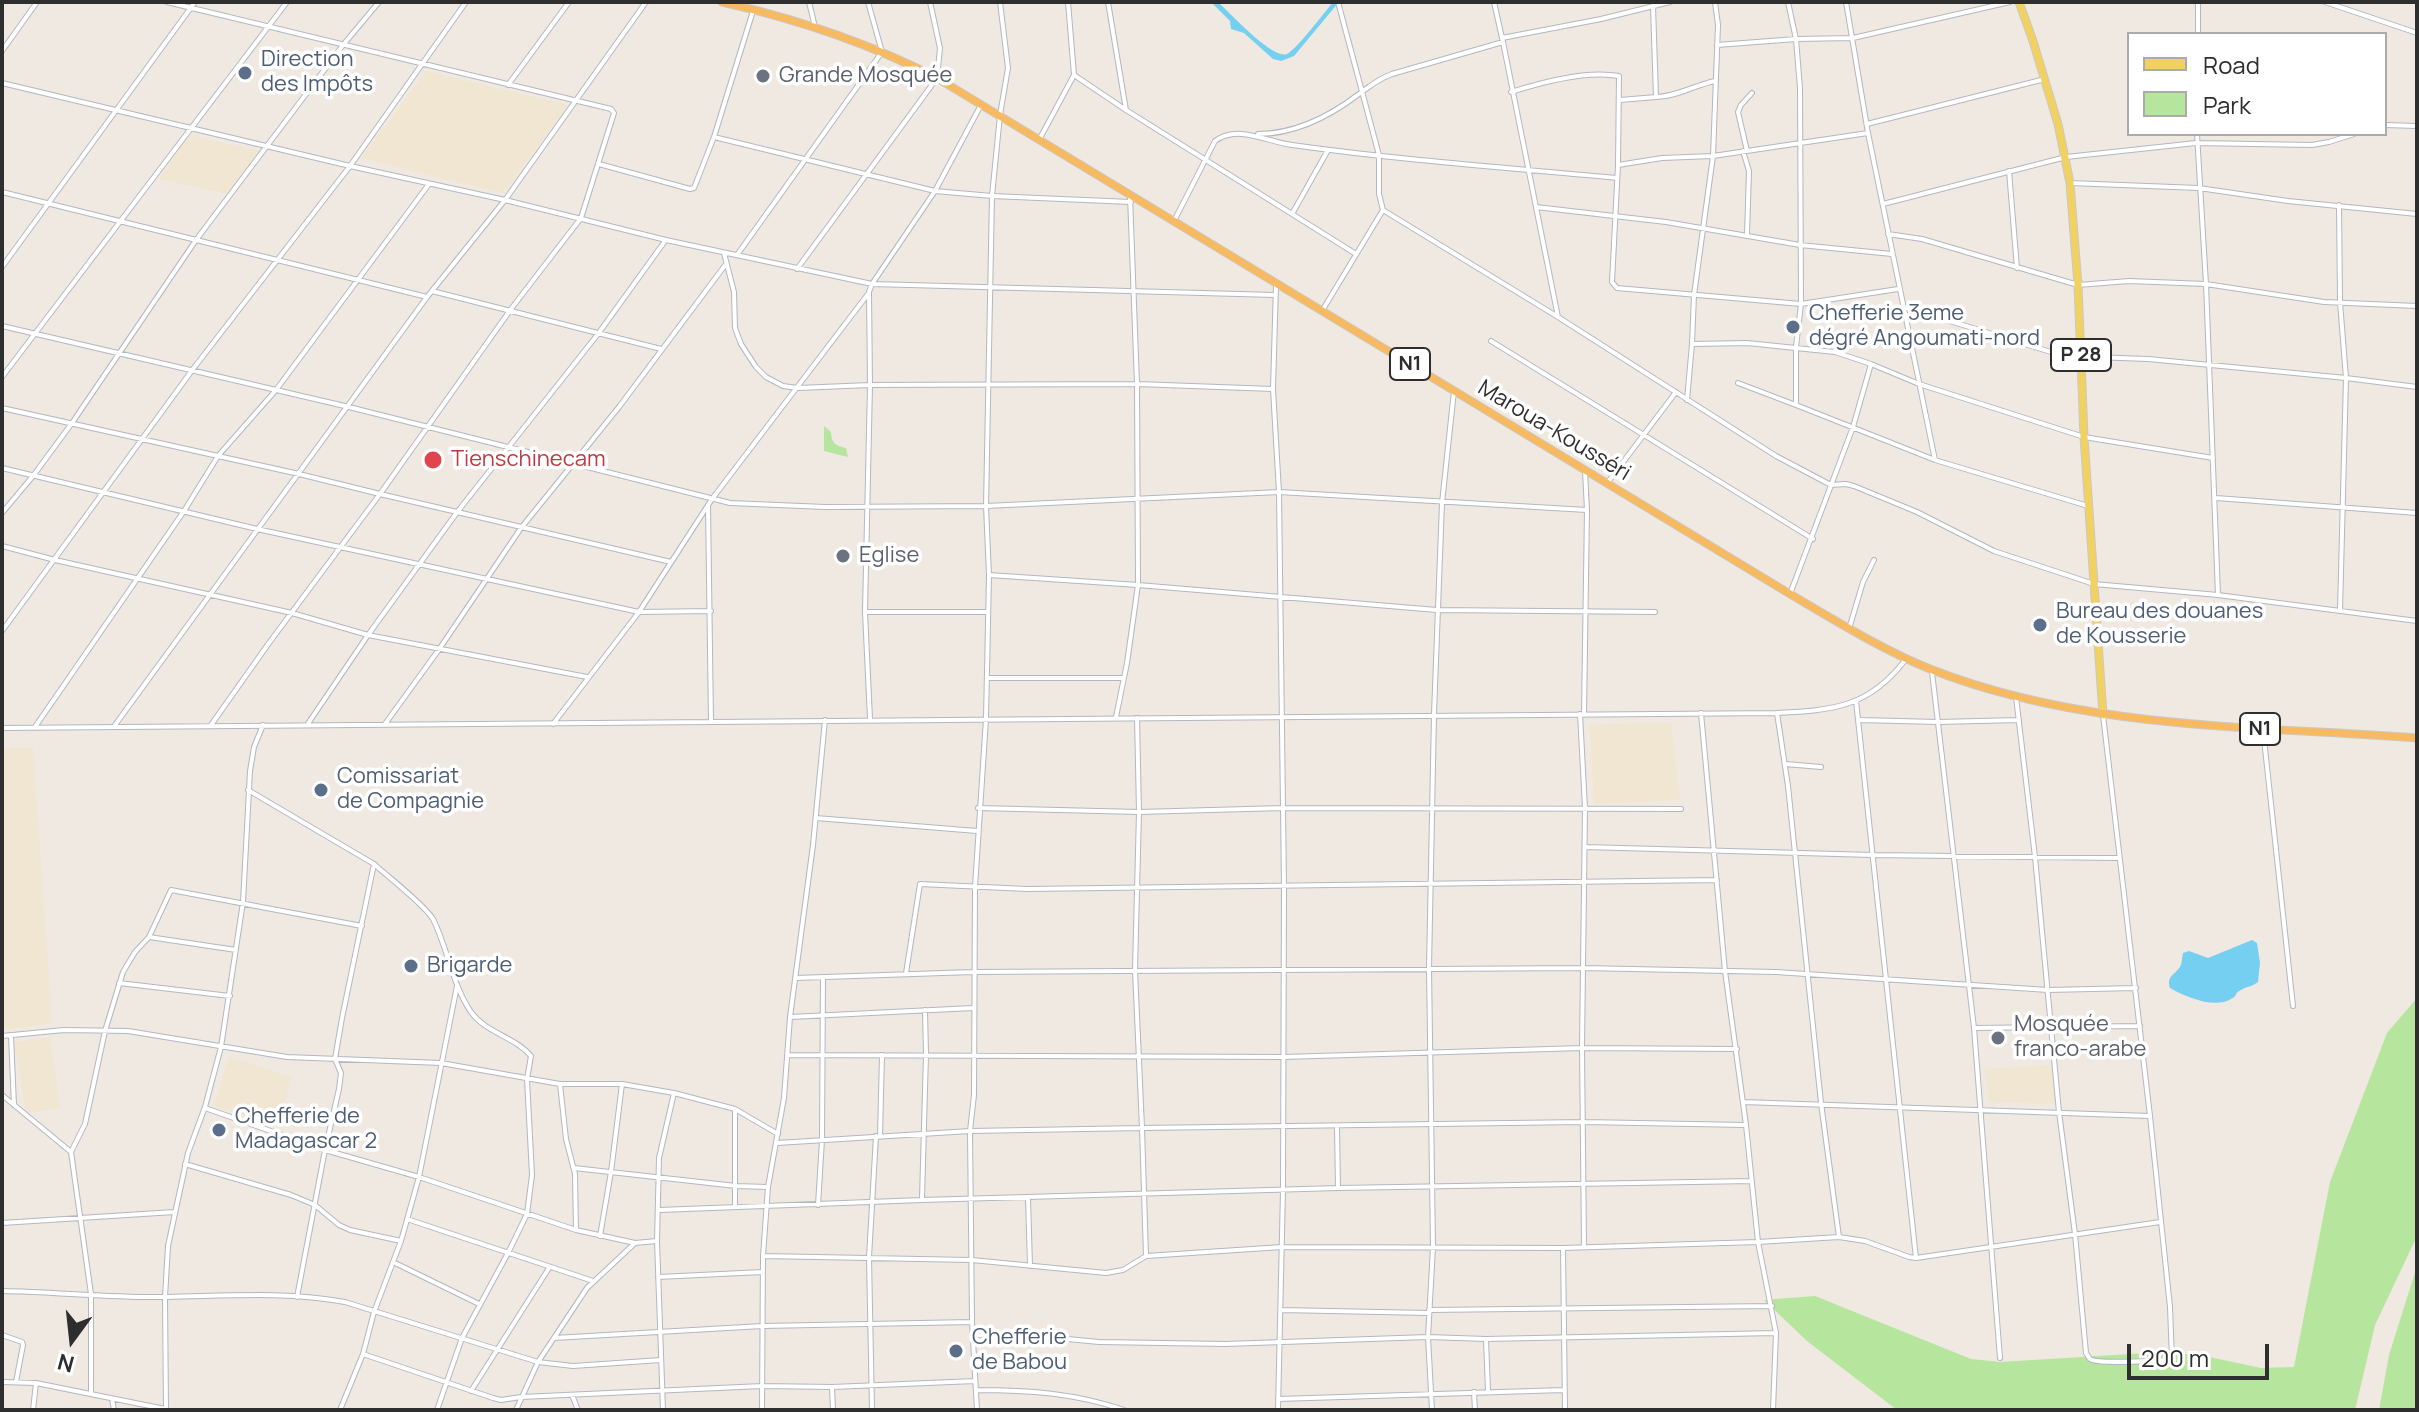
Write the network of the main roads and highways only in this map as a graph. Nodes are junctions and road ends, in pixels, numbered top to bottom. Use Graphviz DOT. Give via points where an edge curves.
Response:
graph roads {
  1 [pos="722,2"];
  2 [pos="2019,2"];
  3 [pos="741,4"];
  4 [pos="2103,715"];
  5 [pos="2417,738"];
  1 -- 3 [label="highway, Maroua-Kousséri / N1"];
  2 -- 4 [label="main road, P 28" via="2045,79 2070,183"];
  3 -- 4 [label="highway, Maroua-Kousséri / N1" via="882,52 937,78 1906,659 2016,696"];
  4 -- 5 [label="highway, Maroua-Kousséri / N1"];
}
